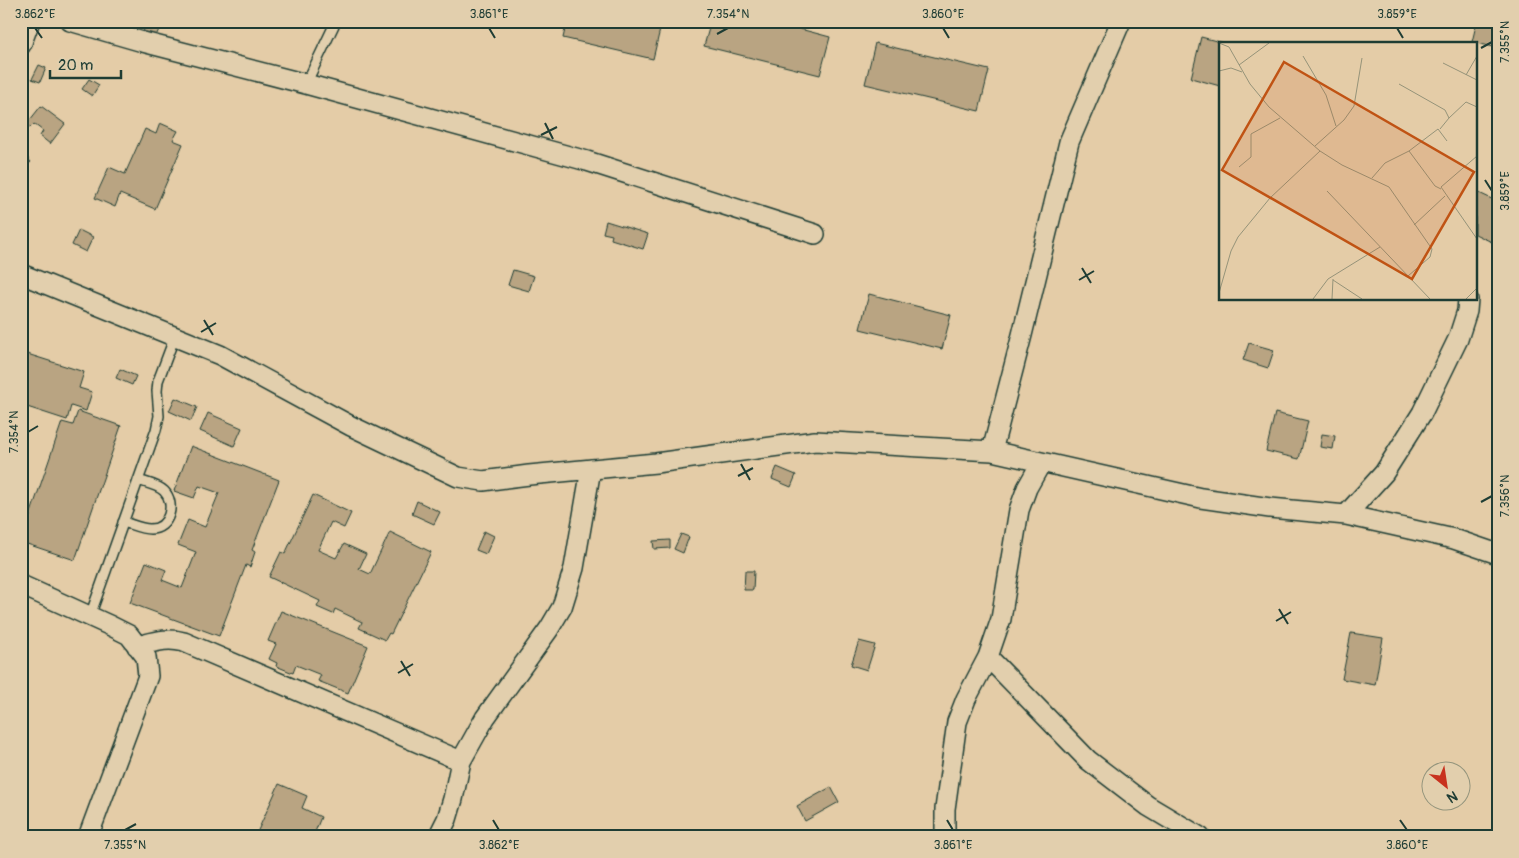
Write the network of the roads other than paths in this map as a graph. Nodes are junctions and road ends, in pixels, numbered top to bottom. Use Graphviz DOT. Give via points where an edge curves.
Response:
graph roads {
  1 [pos="30,21"];
  2 [pos="70,21"];
  3 [pos="336,21"];
  4 [pos="1121,21"];
  5 [pos="21,45"];
  6 [pos="306,84"];
  7 [pos="815,234"];
  8 [pos="21,274"];
  9 [pos="1468,300"];
  10 [pos="175,336"];
  11 [pos="992,451"];
  12 [pos="1041,463"];
  13 [pos="592,469"];
  14 [pos="138,480"];
  15 [pos="1346,515"];
  16 [pos="123,522"];
  17 [pos="1498,554"];
  18 [pos="21,585"];
  19 [pos="90,616"];
  20 [pos="137,646"];
  21 [pos="988,657"];
  22 [pos="461,761"];
  23 [pos="88,837"];
  24 [pos="438,837"];
  25 [pos="945,837"];
  26 [pos="1200,837"];
  1 -- 5 [label="street"];
  2 -- 6 [label="street"];
  3 -- 6 [label="lane"];
  4 -- 11 [label="street" via="1069,142"];
  6 -- 7 [label="street" via="587,161"];
  8 -- 10 [label="street"];
  9 -- 15 [label="street" via="1458,338 1422,413 1384,473"];
  10 -- 13 [label="street" via="220,355 350,426 458,477 483,481"];
  10 -- 14 [label="lane" via="158,381 156,430"];
  11 -- 12 [label="street"];
  11 -- 13 [label="street" via="815,441"];
  12 -- 15 [label="street" via="1201,498"];
  12 -- 21 [label="street" via="1019,510 1001,619"];
  13 -- 22 [label="street" via="574,568 562,607 550,630 485,718"];
  14 -- 16 [label="lane"];
  14 -- 16 [label="lane" via="164,491 171,503 170,514 156,528"];
  15 -- 17 [label="street" via="1454,540"];
  16 -- 19 [label="lane"];
  18 -- 19 [label="street"];
  19 -- 20 [label="street" via="129,635"];
  20 -- 22 [label="street" via="163,639 184,642"];
  20 -- 23 [label="street" via="146,657 148,676"];
  21 -- 25 [label="street" via="958,722"];
  21 -- 26 [label="street" via="1088,760 1148,806"];
  22 -- 24 [label="street" via="447,819"];
}
